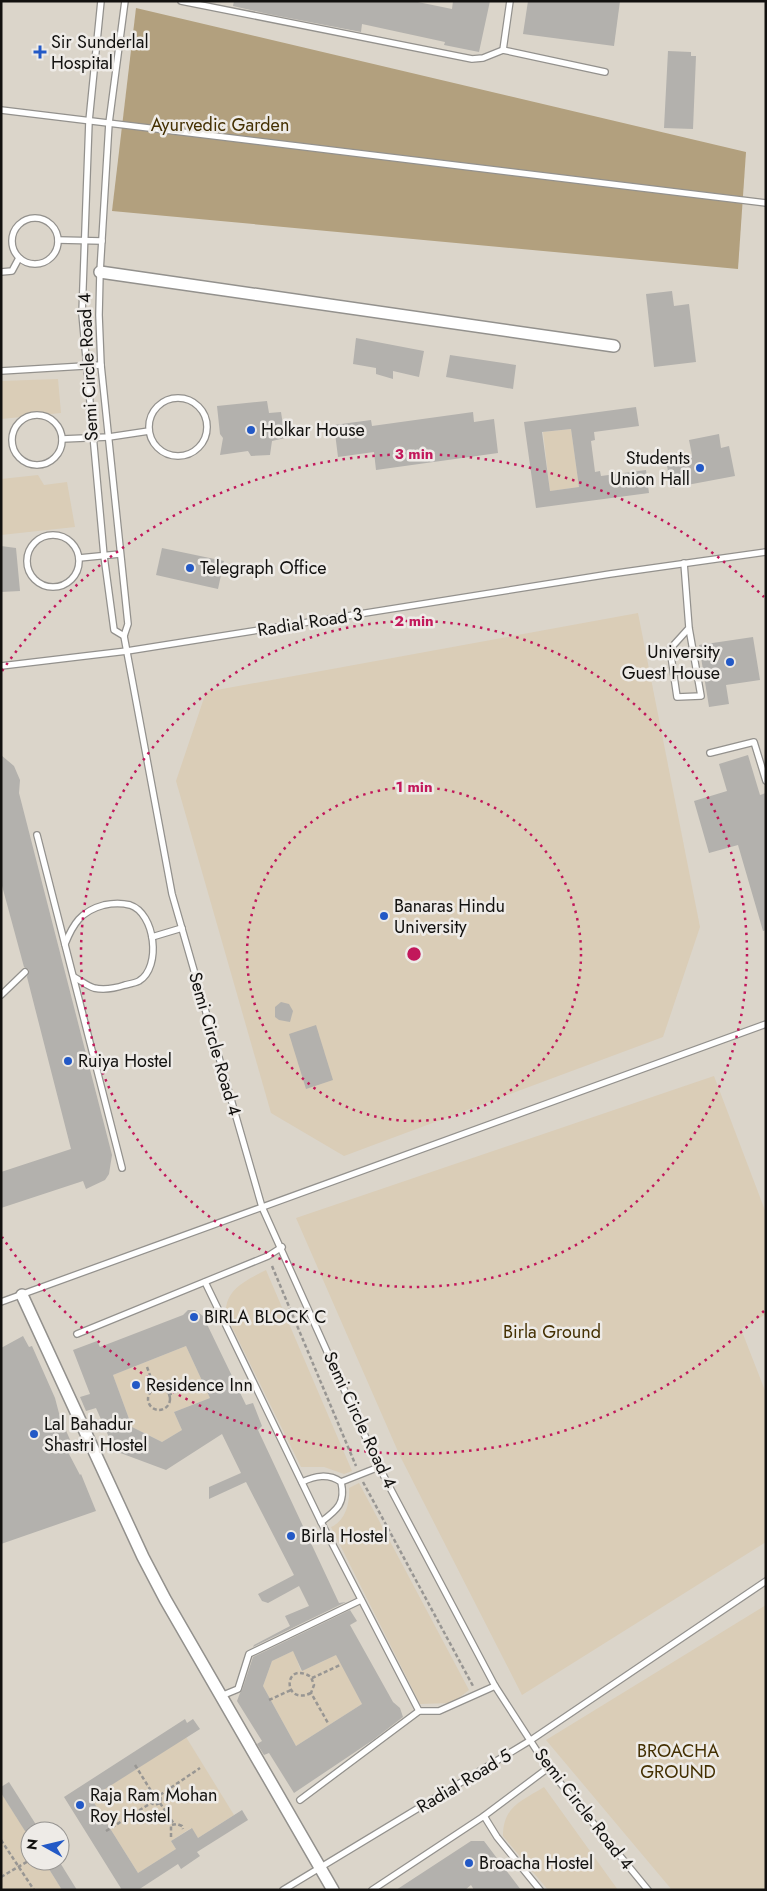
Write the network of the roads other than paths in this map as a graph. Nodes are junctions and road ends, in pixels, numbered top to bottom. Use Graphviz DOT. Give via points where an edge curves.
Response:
graph roads {
  1 [pos="101,1"];
  2 [pos="125,1"];
  3 [pos="181,1"];
  4 [pos="510,1"];
  5 [pos="205,4"];
  6 [pos="503,50"];
  7 [pos="605,72"];
  8 [pos="1,110"];
  9 [pos="89,121"];
  10 [pos="109,123"];
  11 [pos="766,202"];
  12 [pos="58,240"];
  13 [pos="85,241"];
  14 [pos="102,242"];
  15 [pos="19,258"];
  16 [pos="1,272"];
  17 [pos="100,272"];
  18 [pos="614,346"];
  19 [pos="101,365"];
  20 [pos="86,366"];
  21 [pos="1,371"];
  22 [pos="149,431"];
  23 [pos="109,437"];
  24 [pos="92,438"];
  25 [pos="62,439"];
  26 [pos="766,552"];
  27 [pos="120,554"];
  28 [pos="104,556"];
  29 [pos="79,558"];
  30 [pos="684,563"];
  31 [pos="689,628"];
  32 [pos="124,636"];
  33 [pos="127,651"];
  34 [pos="1,666"];
  35 [pos="710,753"];
  36 [pos="766,781"];
  37 [pos="37,834"];
  38 [pos="182,928"];
  39 [pos="152,937"];
  40 [pos="65,944"];
  41 [pos="70,962"];
  42 [pos="63,964"];
  43 [pos="25,972"];
  44 [pos="74,977"];
  45 [pos="1,995"];
  46 [pos="766,1024"];
  47 [pos="122,1168"];
  48 [pos="262,1206"];
  49 [pos="282,1247"];
  50 [pos="205,1282"];
  51 [pos="22,1295"];
  52 [pos="1,1302"];
  53 [pos="77,1334"];
  54 [pos="379,1467"];
  55 [pos="302,1482"];
  56 [pos="341,1482"];
  57 [pos="321,1522"];
  58 [pos="766,1581"];
  59 [pos="361,1600"];
  60 [pos="495,1686"];
  61 [pos="221,1696"];
  62 [pos="419,1711"];
  63 [pos="531,1740"];
  64 [pos="548,1768"];
  65 [pos="300,1800"];
  66 [pos="484,1816"];
  67 [pos="320,1868"];
  68 [pos="283,1890"];
  69 [pos="333,1890"];
  70 [pos="372,1890"];
  71 [pos="540,1890"];
  72 [pos="648,1890"];
  1 -- 9 [label="lane, Semi Circle Road 4"];
  2 -- 10 [label="lane, Semi Circle Road 4"];
  3 -- 5 [label="lane"];
  4 -- 6 [label="lane"];
  5 -- 6 [label="lane" via="472,59"];
  6 -- 7 [label="lane"];
  8 -- 9 [label="lane"];
  9 -- 10 [label="lane"];
  9 -- 13 [label="lane, Semi Circle Road 4"];
  10 -- 11 [label="lane"];
  10 -- 14 [label="lane, Semi Circle Road 4"];
  12 -- 13 [label="lane"];
  12 -- 15 [label="lane" via="57,249 45,263 36,265"];
  12 -- 15 [label="lane" via="56,231 43,219 25,220 13,233 13,251"];
  13 -- 14 [label="lane"];
  13 -- 20 [label="lane, Semi Circle Road 4" via="82,314"];
  14 -- 17 [label="lane, Semi Circle Road 4"];
  15 -- 16 [label="lane" via="12,272"];
  17 -- 18 [label="street"];
  17 -- 19 [label="lane, Semi Circle Road 4"];
  19 -- 20 [label="lane"];
  19 -- 23 [label="lane, Semi Circle Road 4"];
  20 -- 21 [label="lane"];
  20 -- 24 [label="lane, Semi Circle Road 4"];
  22 -- 22 [label="lane" via="154,411 169,399 179,398 197,405 207,422 199,448 183,456 165,453 157,447"];
  22 -- 23 [label="lane"];
  23 -- 24 [label="lane"];
  23 -- 27 [label="lane, Semi Circle Road 4"];
  24 -- 25 [label="lane"];
  24 -- 28 [label="lane, Semi Circle Road 4"];
  25 -- 25 [label="lane" via="60,430 48,417 30,415 16,425 11,442 17,457 38,466 53,460"];
  26 -- 30 [label="lane, Radial Road 3"];
  27 -- 28 [label="lane"];
  27 -- 32 [label="lane, Semi Circle Road 4" via="128,624"];
  28 -- 29 [label="lane"];
  28 -- 32 [label="lane, Semi Circle Road 4" via="114,630"];
  29 -- 29 [label="lane" via="66,538 50,534 35,541 27,556 27,564 29,572 40,584 56,587 64,585 76,574"];
  30 -- 31 [label="lane"];
  30 -- 33 [label="lane, Radial Road 3"];
  31 -- 31 [label="lane" via="701,696 677,697 670,650"];
  32 -- 33 [label="lane, Semi Circle Road 4"];
  33 -- 34 [label="lane, Radial Road 3"];
  33 -- 38 [label="lane, Semi Circle Road 4" via="172,894"];
  35 -- 36 [label="lane" via="754,742"];
  37 -- 40 [label="lane"];
  38 -- 39 [label="lane"];
  38 -- 48 [label="lane, Semi Circle Road 4"];
  39 -- 40 [label="lane" via="144,916 132,906 114,903 99,906 81,916 72,925"];
  39 -- 44 [label="lane" via="155,948 150,970 140,980 115,988 94,988"];
  40 -- 41 [label="lane"];
  41 -- 42 [label="lane"];
  41 -- 44 [label="lane"];
  43 -- 45 [label="lane"];
  44 -- 47 [label="lane"];
  46 -- 48 [label="lane"];
  48 -- 49 [label="lane, Semi Circle Road 4"];
  48 -- 51 [label="lane"];
  49 -- 50 [label="lane"];
  49 -- 54 [label="lane, Semi Circle Road 4"];
  50 -- 53 [label="lane"];
  50 -- 55 [label="lane"];
  51 -- 52 [label="lane"];
  51 -- 61 [label="street" via="143,1557"];
  54 -- 56 [label="lane"];
  54 -- 60 [label="lane, Semi Circle Road 4"];
  55 -- 56 [label="lane" via="321,1475"];
  55 -- 57 [label="lane"];
  56 -- 57 [label="lane" via="344,1492 341,1502"];
  57 -- 59 [label="lane"];
  58 -- 63 [label="lane, Radial Road 5"];
  59 -- 61 [label="lane" via="248,1654 238,1689"];
  59 -- 62 [label="lane"];
  60 -- 62 [label="lane" via="439,1711"];
  60 -- 63 [label="lane, Semi Circle Road 4"];
  61 -- 67 [label="street"];
  62 -- 65 [label="lane"];
  63 -- 64 [label="lane, Semi Circle Road 4"];
  63 -- 67 [label="lane, Radial Road 5"];
  64 -- 66 [label="lane"];
  64 -- 72 [label="lane, Semi Circle Road 4"];
  66 -- 70 [label="lane"];
  66 -- 71 [label="lane" via="497,1838"];
  67 -- 68 [label="lane, Radial Road 5"];
  67 -- 69 [label="street"];
}
